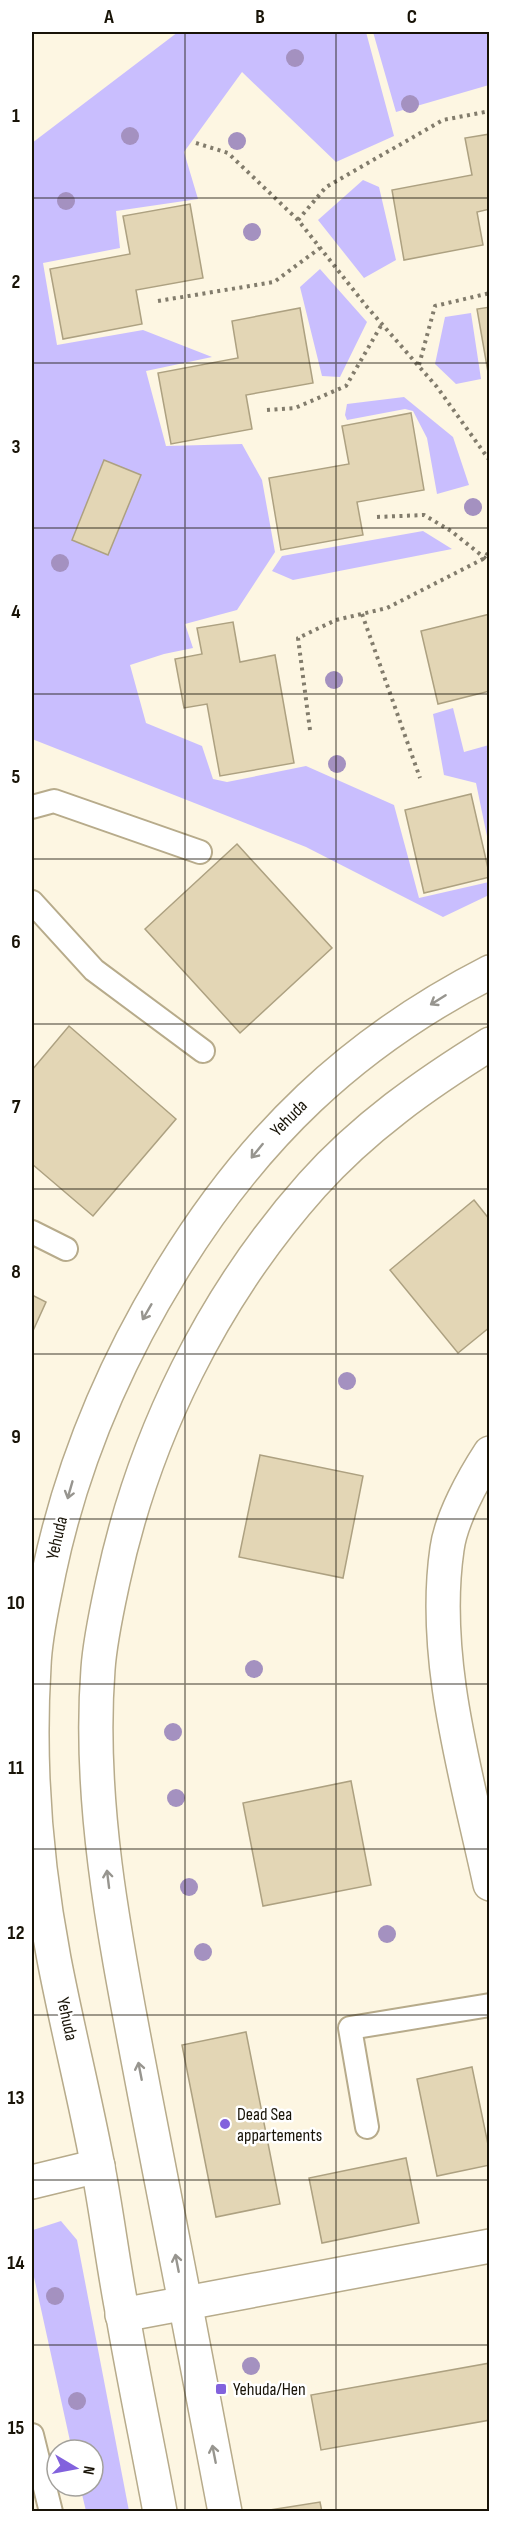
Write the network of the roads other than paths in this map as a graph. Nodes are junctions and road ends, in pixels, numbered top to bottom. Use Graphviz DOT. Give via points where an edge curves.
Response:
graph roads {
  1 [pos="32,807"];
  2 [pos="200,852"];
  3 [pos="32,902"];
  4 [pos="489,972"];
  5 [pos="489,1044"];
  6 [pos="203,1051"];
  7 [pos="32,1233"];
  8 [pos="66,1249"];
  9 [pos="489,1453"];
  10 [pos="489,1884"];
  11 [pos="489,2005"];
  12 [pos="367,2127"];
  13 [pos="98,2166"];
  14 [pos="32,2182"];
  15 [pos="489,2246"];
  16 [pos="185,2304"];
  17 [pos="122,2315"];
  18 [pos="32,2435"];
  19 [pos="51,2511"];
  20 [pos="160,2511"];
  21 [pos="225,2511"];
  1 -- 2 [label="lane" via="54,801"];
  3 -- 6 [label="lane" via="94,970"];
  4 -- 13 [label="street, Yehuda, one-way" via="409,1019 355,1057 265,1141 225,1191 145,1314 108,1388 77,1465 59,1527 34,1663 35,1809 53,1956"];
  16 -- 5 [label="street, one-way" via="116,1946 99,1804 98,1668 121,1543 138,1486 175,1394 200,1346 276,1229 313,1184 394,1108"];
  7 -- 8 [label="lane"];
  9 -- 10 [label="street" via="469,1486 447,1547 443,1603 449,1691"];
  11 -- 12 [label="lane" via="350,2028"];
  13 -- 14 [label="street"];
  13 -- 17 [label="street, Yehuda"];
  15 -- 16 [label="street"];
  16 -- 17 [label="street"];
  21 -- 16 [label="street, one-way"];
  17 -- 20 [label="street, Yehuda"];
  18 -- 19 [label="lane"];
}
